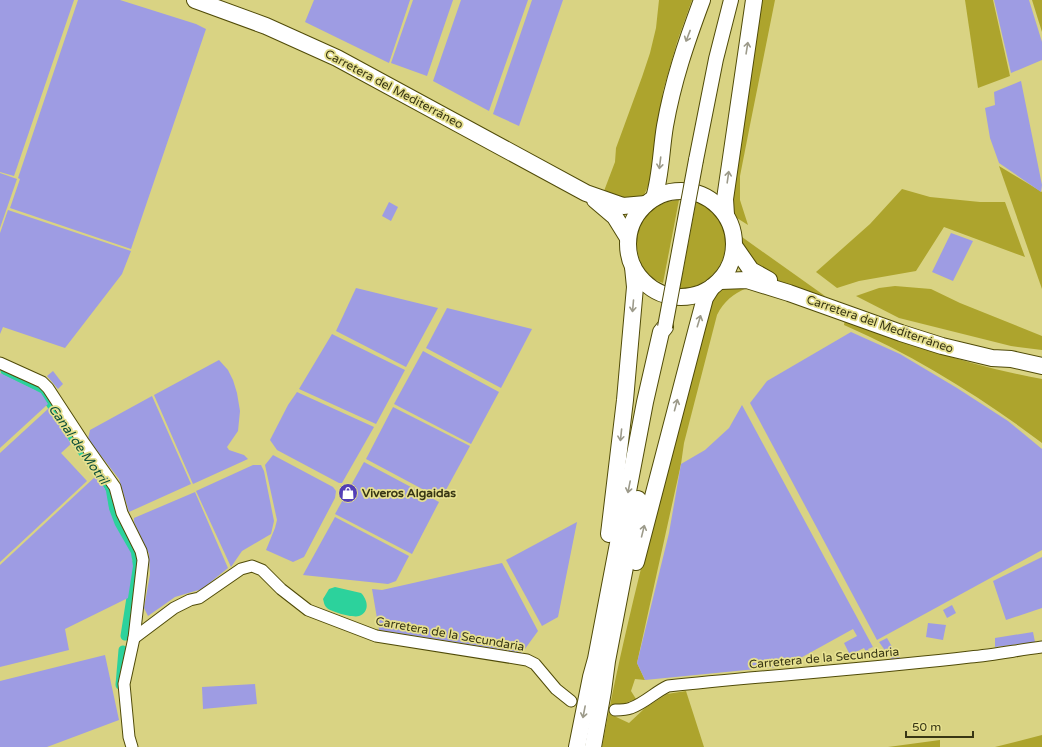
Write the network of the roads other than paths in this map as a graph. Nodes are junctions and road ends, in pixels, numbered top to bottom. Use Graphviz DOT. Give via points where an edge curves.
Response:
graph roads {
  1 [pos="195,0"];
  2 [pos="702,0"];
  3 [pos="731,0"];
  4 [pos="754,0"];
  5 [pos="586,193"];
  6 [pos="650,201"];
  7 [pos="726,215"];
  8 [pos="628,238"];
  9 [pos="735,247"];
  10 [pos="633,267"];
  11 [pos="716,284"];
  12 [pos="789,293"];
  13 [pos="665,327"];
  14 [pos="992,358"];
  15 [pos="0,363"];
  16 [pos="1042,366"];
  17 [pos="1042,373"];
  18 [pos="134,638"];
  19 [pos="1042,647"];
  20 [pos="591,677"];
  21 [pos="604,691"];
  22 [pos="571,701"];
  23 [pos="615,710"];
  24 [pos="132,747"];
  25 [pos="577,747"];
  26 [pos="593,747"];
  1 -- 5 [label="highway, Carretera del Mediterráneo" via="266,26 337,58"];
  2 -- 6 [label="highway, one-way" via="685,44 672,89 658,188"];
  3 -- 13 [label="main road, bridge" via="716,59"];
  7 -- 4 [label="highway, one-way" via="725,200"];
  5 -- 6 [label="highway, Carretera del Mediterráneo" via="623,206"];
  5 -- 8 [label="highway, Carretera del Mediterráneo" via="615,217"];
  6 -- 7 [label="highway" via="670,192 686,191 702,195 716,203"];
  6 -- 8 [label="highway" via="637,214"];
  7 -- 9 [label="highway" via="733,230"];
  8 -- 10 [label="highway"];
  9 -- 11 [label="highway" via="727,270"];
  9 -- 12 [label="highway, Carretera del Mediterráneo" via="751,270"];
  10 -- 11 [label="highway" via="642,280 654,290 668,296 698,294"];
  10 -- 20 [label="highway, one-way" via="635,286 625,400 614,500 591,659"];
  11 -- 12 [label="highway, Carretera del Mediterráneo" via="747,280"];
  21 -- 11 [label="highway, one-way" via="696,328 706,298"];
  12 -- 14 [label="highway, Carretera del Mediterráneo" via="901,333"];
  13 -- 20 [label="highway, one-way" via="661,332 645,402"];
  13 -- 21 [label="highway" via="654,413 608,654"];
  14 -- 16 [label="highway, Carretera del Mediterráneo"];
  14 -- 17 [label="main road" via="1009,366"];
  15 -- 18 [label="street" via="42,382 48,388 115,487 122,513 141,550 143,560"];
  18 -- 22 [label="street, Carretera de la Secundaria" via="174,608 199,598 241,570 252,566 262,570 281,590 308,610 376,636 527,660 535,664 556,689"];
  18 -- 24 [label="street" via="124,684"];
  19 -- 23 [label="street, Carretera de la Secundaria" via="880,667 746,677 668,686 630,708"];
  20 -- 25 [label="highway, one-way"];
  21 -- 26 [label="highway"];
}
